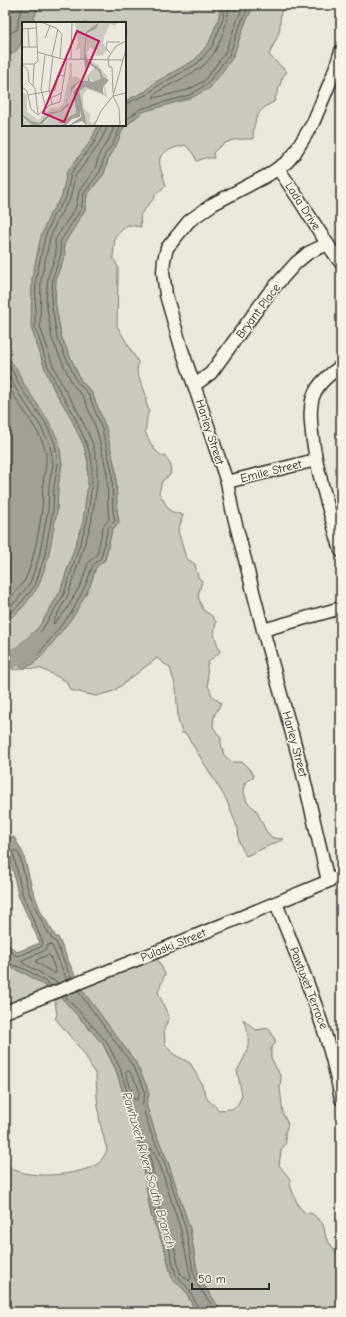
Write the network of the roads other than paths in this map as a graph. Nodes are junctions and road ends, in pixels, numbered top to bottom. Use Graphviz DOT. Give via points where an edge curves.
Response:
graph roads {
  1 [pos="341,51"];
  2 [pos="337,78"];
  3 [pos="278,169"];
  4 [pos="327,244"];
  5 [pos="341,263"];
  6 [pos="341,366"];
  7 [pos="195,385"];
  8 [pos="316,460"];
  9 [pos="227,482"];
  10 [pos="341,551"];
  11 [pos="341,608"];
  12 [pos="263,630"];
  13 [pos="341,876"];
  14 [pos="328,881"];
  15 [pos="276,903"];
  16 [pos="5,1012"];
  17 [pos="341,1099"];
  1 -- 2 [label="street, Harley Street"];
  2 -- 3 [label="street, Harley Street" via="303,141 287,162"];
  3 -- 4 [label="street, Lada Drive"];
  3 -- 7 [label="street, Harley Street" via="199,213 167,248 164,284 181,348"];
  4 -- 5 [label="street, Lada Drive"];
  4 -- 7 [label="street, Bryant Place" via="308,253 296,263 268,294 212,373"];
  6 -- 8 [label="street" via="317,388 313,397 310,409"];
  7 -- 9 [label="street, Harley Street"];
  8 -- 9 [label="street, Emile Street"];
  8 -- 10 [label="street"];
  9 -- 12 [label="street, Harley Street"];
  11 -- 12 [label="street"];
  12 -- 14 [label="street, Harley Street" via="301,766"];
  13 -- 14 [label="street, Pulaski Street"];
  14 -- 15 [label="street, Pulaski Street"];
  15 -- 16 [label="street, Pulaski Street"];
  15 -- 17 [label="street, Pawtuxet Terrace" via="321,1019"];
}
